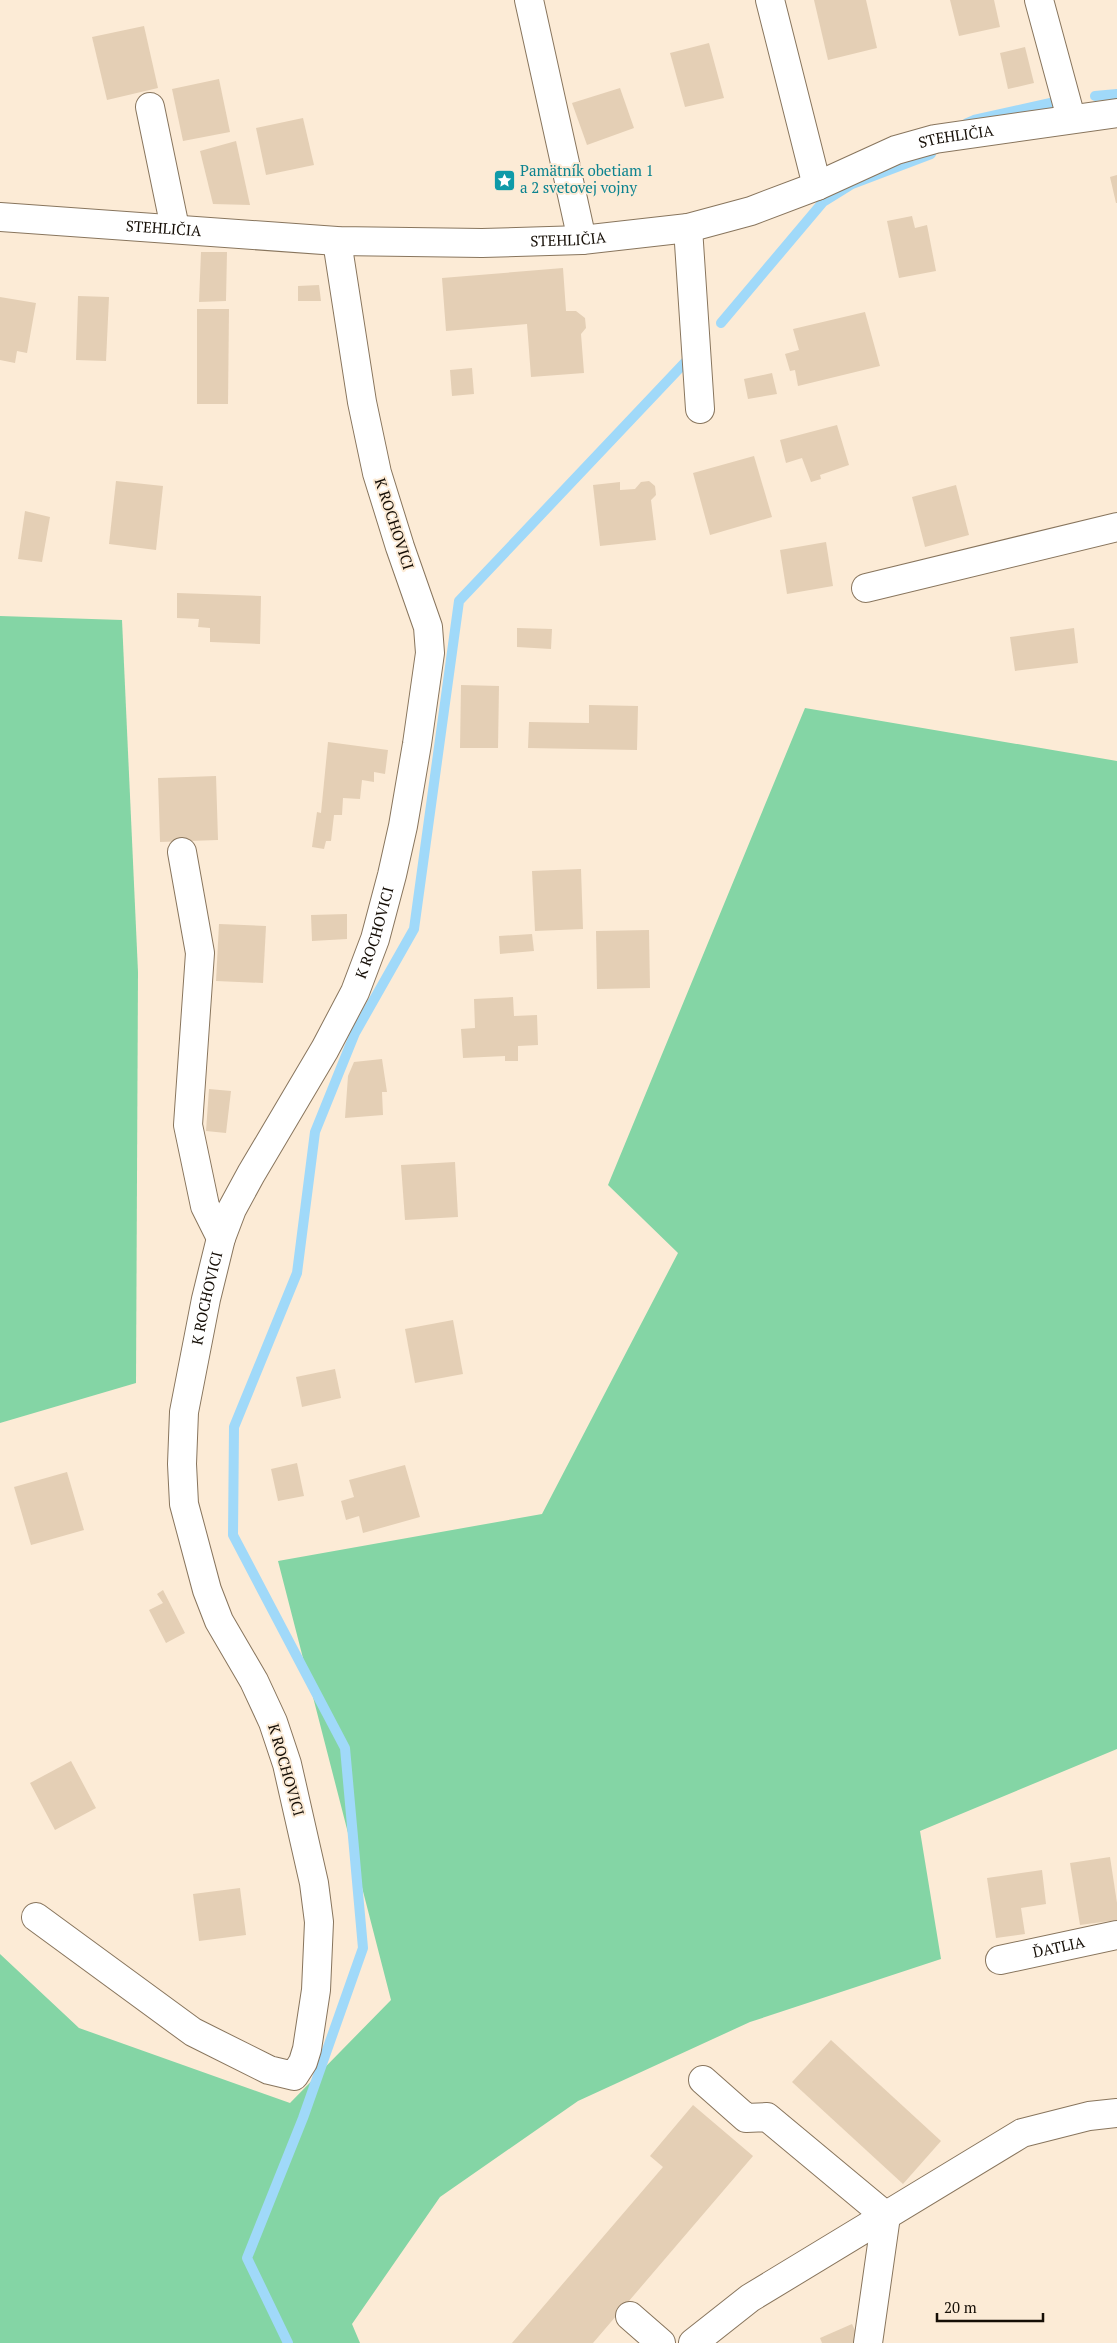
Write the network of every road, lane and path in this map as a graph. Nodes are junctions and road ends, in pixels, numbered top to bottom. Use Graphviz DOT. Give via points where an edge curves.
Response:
graph roads {
  1 [pos="529,0"];
  2 [pos="770,0"];
  3 [pos="1039,0"];
  4 [pos="150,107"];
  5 [pos="1117,113"];
  6 [pos="1071,118"];
  7 [pos="817,186"];
  8 [pos="0,217"];
  9 [pos="175,228"];
  10 [pos="688,228"];
  11 [pos="582,240"];
  12 [pos="337,241"];
  13 [pos="700,409"];
  14 [pos="1117,527"];
  15 [pos="866,588"];
  16 [pos="182,852"];
  17 [pos="222,1238"];
  18 [pos="36,1917"];
  19 [pos="1117,1935"];
  20 [pos="1000,1960"];
  21 [pos="703,2080"];
  22 [pos="1117,2114"];
  23 [pos="886,2216"];
  24 [pos="630,2316"];
  25 [pos="661,2343"];
  26 [pos="693,2343"];
  27 [pos="868,2343"];
  1 -- 11 [label="street"];
  2 -- 7 [label="street"];
  3 -- 6 [label="street"];
  4 -- 9 [label="street"];
  5 -- 6 [label="street, STEHLIČIA"];
  6 -- 7 [label="street, STEHLIČIA" via="912,144"];
  7 -- 10 [label="street, STEHLIČIA" via="751,211"];
  8 -- 9 [label="street, STEHLIČIA"];
  9 -- 12 [label="street, STEHLIČIA"];
  10 -- 11 [label="street, STEHLIČIA"];
  10 -- 13 [label="street"];
  11 -- 12 [label="street, STEHLIČIA" via="482,243"];
  12 -- 17 [label="street, K ROCHOVICI" via="359,384 377,473 426,620 430,653 403,826 375,939 355,992 232,1208"];
  14 -- 15 [label="street"];
  16 -- 17 [label="street" via="200,953 188,1125 205,1206"];
  17 -- 18 [label="street, K ROCHOVICI" via="206,1299 184,1412 184,1504 219,1622 254,1681 273,1722 287,1764 314,1883 319,1922 316,1990 307,2049 299,2069 294,2076 268,2070 193,2032"];
  19 -- 20 [label="street, ĎATLIA"];
  21 -- 23 [label="street" via="746,2118 767,2117"];
  22 -- 23 [label="street" via="1089,2116 1022,2133"];
  23 -- 26 [label="street" via="750,2298"];
  23 -- 27 [label="street"];
  24 -- 25 [label="street"];
}
